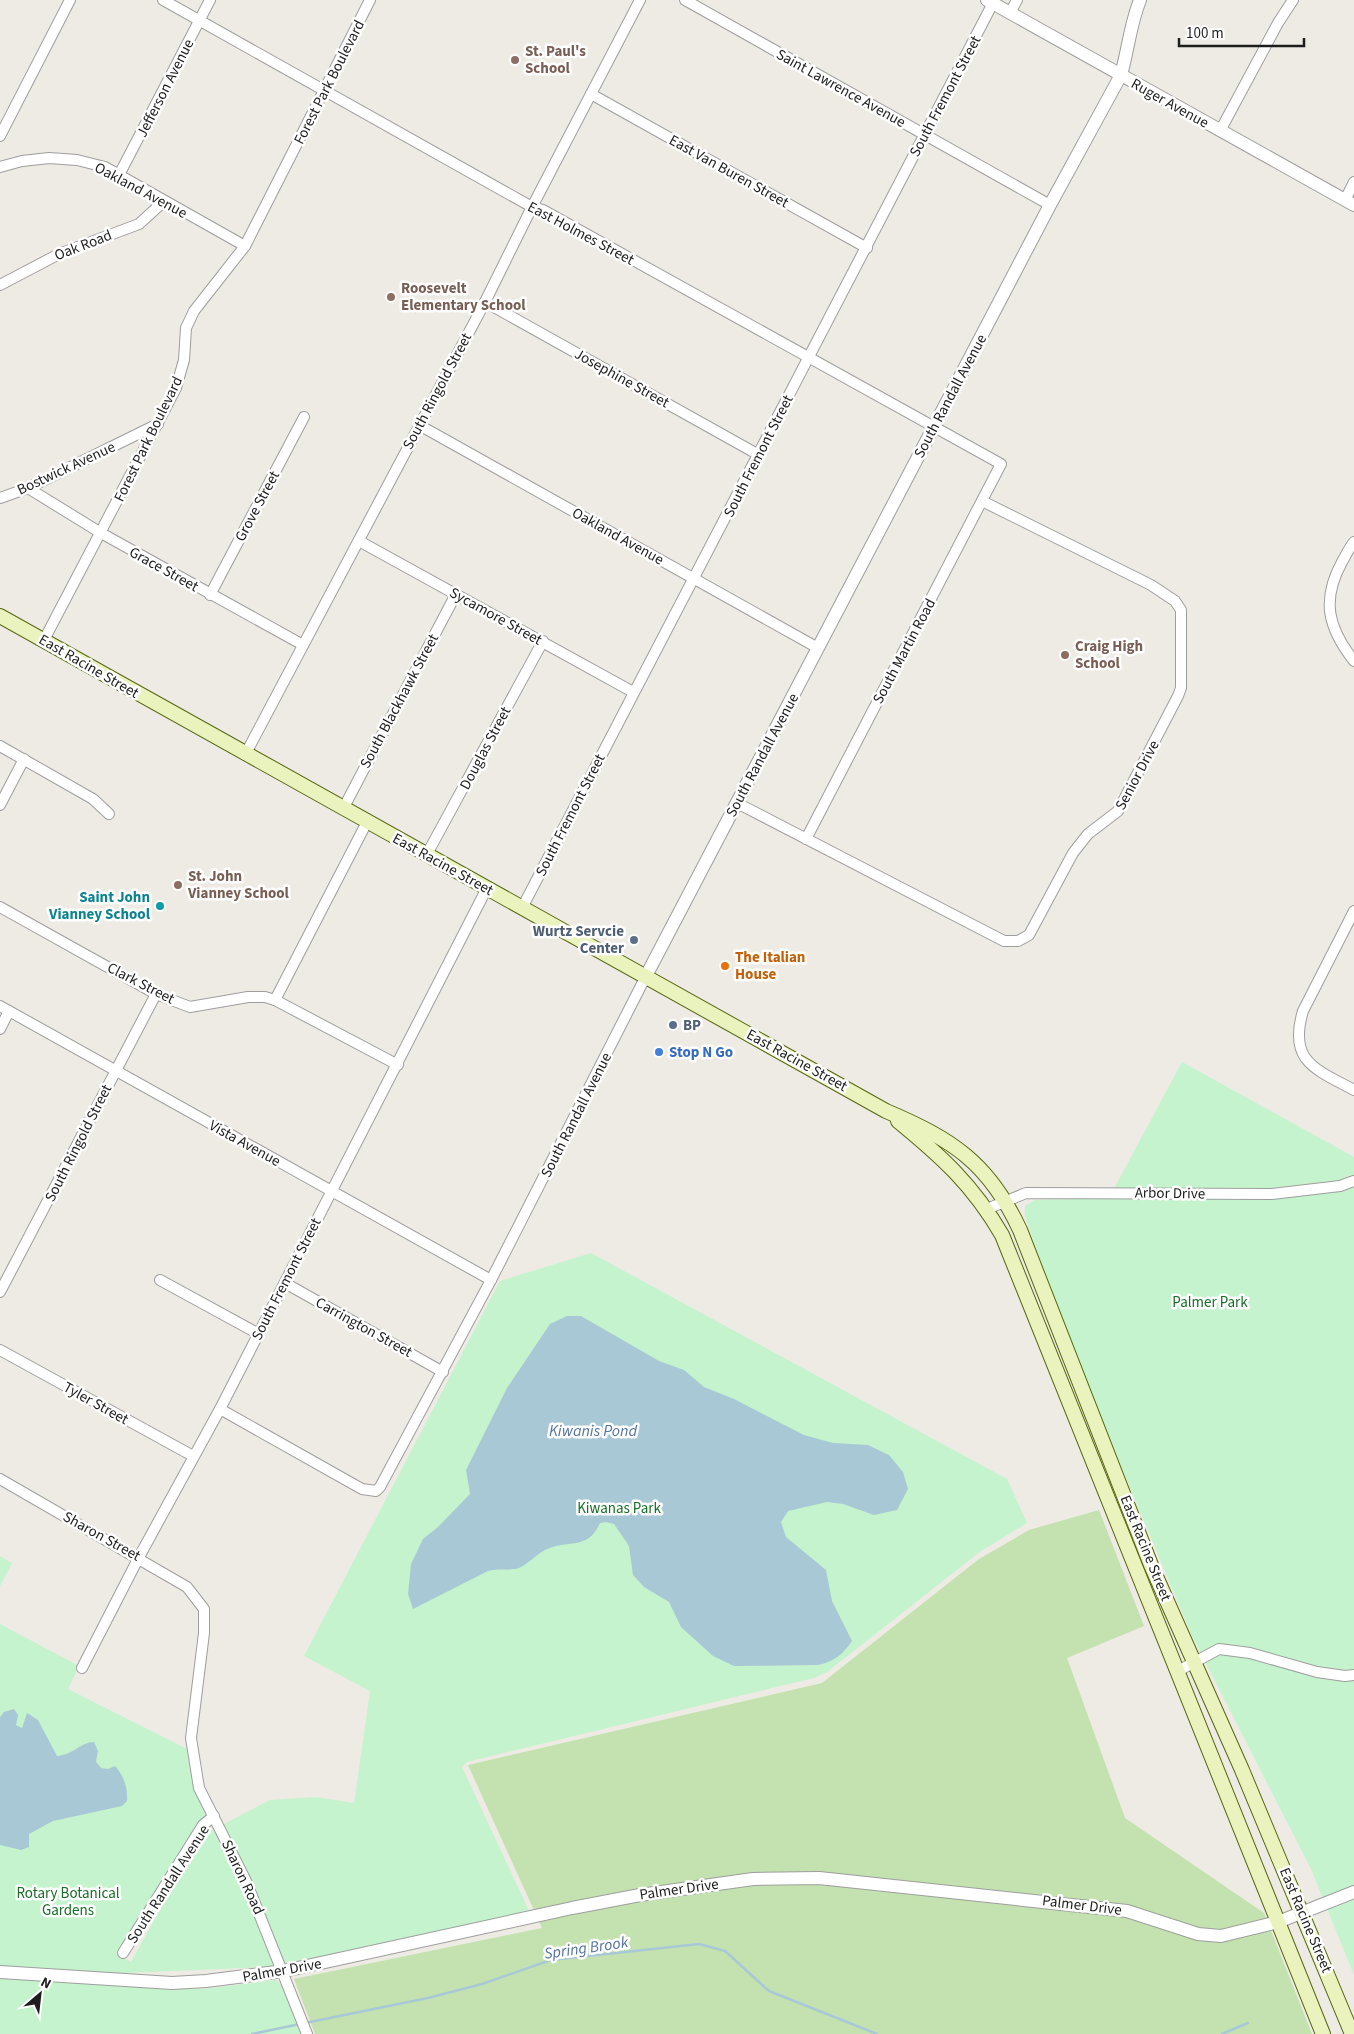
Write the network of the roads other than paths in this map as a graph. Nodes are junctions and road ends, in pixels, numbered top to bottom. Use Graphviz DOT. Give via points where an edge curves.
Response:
graph roads {
  1 [pos="70,0"];
  2 [pos="163,0"];
  3 [pos="210,0"];
  4 [pos="370,0"];
  5 [pos="640,0"];
  6 [pos="685,0"];
  7 [pos="1017,0"];
  8 [pos="1140,0"];
  9 [pos="1293,0"];
  10 [pos="990,2"];
  11 [pos="1010,13"];
  12 [pos="200,20"];
  13 [pos="1121,75"];
  14 [pos="325,90"];
  15 [pos="591,94"];
  16 [pos="1220,131"];
  17 [pos="924,135"];
  18 [pos="0,136"];
  19 [pos="0,167"];
  20 [pos="119,176"];
  21 [pos="1354,182"];
  22 [pos="163,202"];
  23 [pos="1349,203"];
  24 [pos="1050,205"];
  25 [pos="532,207"];
  26 [pos="245,246"];
  27 [pos="867,248"];
  28 [pos="0,284"];
  29 [pos="485,302"];
  30 [pos="808,358"];
  31 [pos="304,417"];
  32 [pos="158,424"];
  33 [pos="418,425"];
  34 [pos="934,427"];
  35 [pos="759,455"];
  36 [pos="1001,464"];
  37 [pos="28,488"];
  38 [pos="0,498"];
  39 [pos="982,501"];
  40 [pos="100,534"];
  41 [pos="359,541"];
  42 [pos="1354,542"];
  43 [pos="693,578"];
  44 [pos="456,594"];
  45 [pos="210,595"];
  46 [pos="0,616"];
  47 [pos="44,640"];
  48 [pos="543,641"];
  49 [pos="303,645"];
  50 [pos="818,648"];
  51 [pos="1354,661"];
  52 [pos="633,692"];
  53 [pos="0,746"];
  54 [pos="245,755"];
  55 [pos="24,760"];
  56 [pos="738,803"];
  57 [pos="0,805"];
  58 [pos="343,809"];
  59 [pos="109,814"];
  60 [pos="367,822"];
  61 [pos="806,838"];
  62 [pos="427,854"];
  63 [pos="487,888"];
  64 [pos="0,907"];
  65 [pos="522,908"];
  66 [pos="1354,911"];
  67 [pos="646,976"];
  68 [pos="156,994"];
  69 [pos="275,1000"];
  70 [pos="5,1008"];
  71 [pos="0,1029"];
  72 [pos="398,1065"];
  73 [pos="115,1070"];
  74 [pos="1352,1091"];
  75 [pos="886,1111"];
  76 [pos="1354,1181"];
  77 [pos="331,1191"];
  78 [pos="1006,1200"];
  79 [pos="987,1209"];
  80 [pos="160,1280"];
  81 [pos="491,1280"];
  82 [pos="284,1283"];
  83 [pos="0,1292"];
  84 [pos="258,1333"];
  85 [pos="0,1350"];
  86 [pos="443,1372"];
  87 [pos="220,1409"];
  88 [pos="193,1456"];
  89 [pos="0,1479"];
  90 [pos="139,1557"];
  91 [pos="198,1600"];
  92 [pos="1194,1662"];
  93 [pos="82,1668"];
  94 [pos="1178,1670"];
  95 [pos="1354,1675"];
  96 [pos="214,1816"];
  97 [pos="1354,1892"];
  98 [pos="1303,1911"];
  99 [pos="1278,1922"];
  100 [pos="123,1953"];
  101 [pos="284,1971"];
  102 [pos="0,1972"];
  103 [pos="307,2034"];
  104 [pos="1323,2034"];
  105 [pos="1352,2034"];
  1 -- 18 [label="street"];
  2 -- 12 [label="street, East Holmes Street"];
  3 -- 12 [label="street, Jefferson Avenue"];
  4 -- 14 [label="street, Forest Park Boulevard"];
  5 -- 15 [label="street, South Ringold Street"];
  6 -- 17 [label="street, Saint Lawrence Avenue"];
  7 -- 11 [label="street"];
  8 -- 13 [label="street, South Randall Avenue" via="1131,22"];
  9 -- 16 [label="street"];
  10 -- 11 [label="street, Ruger Avenue"];
  10 -- 17 [label="street, South Fremont Street"];
  11 -- 13 [label="street, Ruger Avenue"];
  12 -- 14 [label="street, East Holmes Street"];
  12 -- 20 [label="street, Jefferson Avenue"];
  13 -- 16 [label="street, Ruger Avenue"];
  13 -- 24 [label="street, South Randall Avenue"];
  14 -- 25 [label="street, East Holmes Street"];
  14 -- 26 [label="street, Forest Park Boulevard"];
  15 -- 25 [label="street, South Ringold Street"];
  15 -- 27 [label="street, East Van Buren Street"];
  16 -- 23 [label="street, Ruger Avenue"];
  17 -- 24 [label="street, Saint Lawrence Avenue"];
  17 -- 27 [label="street, South Fremont Street"];
  19 -- 20 [label="street, Oakland Avenue" via="22,161 60,158 92,163"];
  20 -- 22 [label="street, Oakland Avenue"];
  21 -- 23 [label="street"];
  22 -- 26 [label="street, Oakland Avenue"];
  22 -- 28 [label="street, Oak Road" via="139,224 59,254"];
  24 -- 34 [label="street, South Randall Avenue"];
  25 -- 29 [label="street, South Ringold Street"];
  25 -- 30 [label="street, East Holmes Street" via="543,210"];
  26 -- 32 [label="street, Forest Park Boulevard" via="194,311 186,328 181,376"];
  27 -- 30 [label="street, South Fremont Street"];
  29 -- 33 [label="street, South Ringold Street"];
  29 -- 35 [label="street, Josephine Street"];
  30 -- 34 [label="street, East Holmes Street"];
  30 -- 35 [label="street, South Fremont Street"];
  31 -- 45 [label="street, Grove Street"];
  32 -- 37 [label="street, Bostwick Avenue"];
  32 -- 40 [label="street, Forest Park Boulevard"];
  33 -- 41 [label="street, South Ringold Street"];
  33 -- 43 [label="street, Oakland Avenue"];
  34 -- 36 [label="street, East Holmes Street"];
  34 -- 50 [label="street, South Randall Avenue"];
  35 -- 43 [label="street, South Fremont Street"];
  36 -- 39 [label="street, South Martin Road"];
  37 -- 38 [label="street, Bostwick Avenue"];
  37 -- 40 [label="street, Grace Street"];
  39 -- 61 [label="street, South Martin Road"];
  39 -- 61 [label="street, Senior Drive" via="1151,585 1178,604 1182,626 1181,688 1127,796 1112,818 1088,834 1073,853 1029,934 1011,942"];
  40 -- 45 [label="street, Grace Street"];
  40 -- 47 [label="street, Forest Park Boulevard"];
  41 -- 44 [label="street, Sycamore Street"];
  41 -- 49 [label="street, South Ringold Street"];
  42 -- 51 [label="street" via="1332,580 1329,597 1335,631"];
  43 -- 50 [label="street, Oakland Avenue"];
  43 -- 52 [label="street, South Fremont Street"];
  44 -- 48 [label="street, Sycamore Street"];
  44 -- 58 [label="street, South Blackhawk Street"];
  45 -- 49 [label="street, Grace Street"];
  46 -- 47 [label="main road, East Racine Street"];
  47 -- 54 [label="main road, East Racine Street"];
  48 -- 52 [label="street, Sycamore Street"];
  48 -- 62 [label="street, Douglas Street"];
  49 -- 54 [label="street, South Ringold Street"];
  50 -- 56 [label="street, South Randall Avenue"];
  52 -- 65 [label="street, South Fremont Street"];
  53 -- 55 [label="street"];
  54 -- 58 [label="main road, East Racine Street"];
  55 -- 57 [label="street"];
  55 -- 59 [label="street" via="93,799"];
  56 -- 61 [label="street, Senior Drive"];
  56 -- 67 [label="street, South Randall Avenue"];
  58 -- 60 [label="main road, East Racine Street"];
  60 -- 62 [label="main road, East Racine Street"];
  60 -- 69 [label="street"];
  62 -- 63 [label="main road, East Racine Street"];
  63 -- 65 [label="main road, East Racine Street"];
  63 -- 72 [label="street, South Fremont Street"];
  64 -- 68 [label="street, Clark Street"];
  65 -- 67 [label="main road, East Racine Street"];
  66 -- 74 [label="street" via="1303,1011 1298,1028 1298,1044 1304,1058"];
  67 -- 75 [label="main road, East Racine Street"];
  67 -- 81 [label="street, South Randall Avenue"];
  68 -- 69 [label="street, Clark Street" via="190,1007 248,997"];
  68 -- 73 [label="street, South Ringold Street"];
  69 -- 72 [label="street, Clark Street"];
  70 -- 71 [label="street"];
  70 -- 73 [label="street, Vista Avenue"];
  72 -- 77 [label="street, South Fremont Street"];
  73 -- 77 [label="street, Vista Avenue"];
  73 -- 83 [label="street, South Ringold Street"];
  75 -- 78 [label="main road, East Racine Street" via="950,1143 975,1164"];
  75 -- 79 [label="main road, East Racine Street" via="965,1180"];
  76 -- 78 [label="street, Arbor Drive" via="1340,1186 1272,1194 1037,1192"];
  77 -- 81 [label="street, Vista Avenue"];
  77 -- 82 [label="street, South Fremont Street"];
  78 -- 79 [label="street, Arbor Drive"];
  78 -- 92 [label="main road, East Racine Street"];
  79 -- 94 [label="main road, East Racine Street" via="1012,1257"];
  80 -- 84 [label="street"];
  81 -- 86 [label="street, South Randall Avenue"];
  82 -- 84 [label="street, South Fremont Street"];
  82 -- 86 [label="street, Carrington Street"];
  84 -- 87 [label="street, South Fremont Street"];
  85 -- 88 [label="street, Tyler Street"];
  86 -- 87 [label="street, South Randall Avenue" via="376,1491 362,1489"];
  87 -- 88 [label="street, South Fremont Street"];
  88 -- 90 [label="street, South Fremont Street"];
  89 -- 90 [label="street, Sharon Street"];
  90 -- 91 [label="street, Sharon Street" via="187,1587"];
  90 -- 93 [label="street, South Fremont Street"];
  91 -- 96 [label="street, Sharon Road" via="204,1609 204,1633 191,1738 199,1788"];
  92 -- 94 [label="street"];
  92 -- 95 [label="street" via="1219,1649 1232,1650 1317,1672"];
  92 -- 98 [label="main road, East Racine Street"];
  94 -- 99 [label="main road, East Racine Street"];
  96 -- 100 [label="street, South Randall Avenue" via="204,1825"];
  96 -- 101 [label="street, Sharon Road"];
  97 -- 98 [label="street, Palmer Drive"];
  98 -- 99 [label="street, Palmer Drive"];
  98 -- 105 [label="main road, East Racine Street"];
  99 -- 101 [label="street, Palmer Drive" via="1221,1936 1198,1934 1127,1910 819,1878 753,1879 640,1894"];
  99 -- 104 [label="main road, East Racine Street"];
  101 -- 102 [label="street, Palmer Drive" via="172,1983"];
  101 -- 103 [label="street, Sharon Road"];
}
